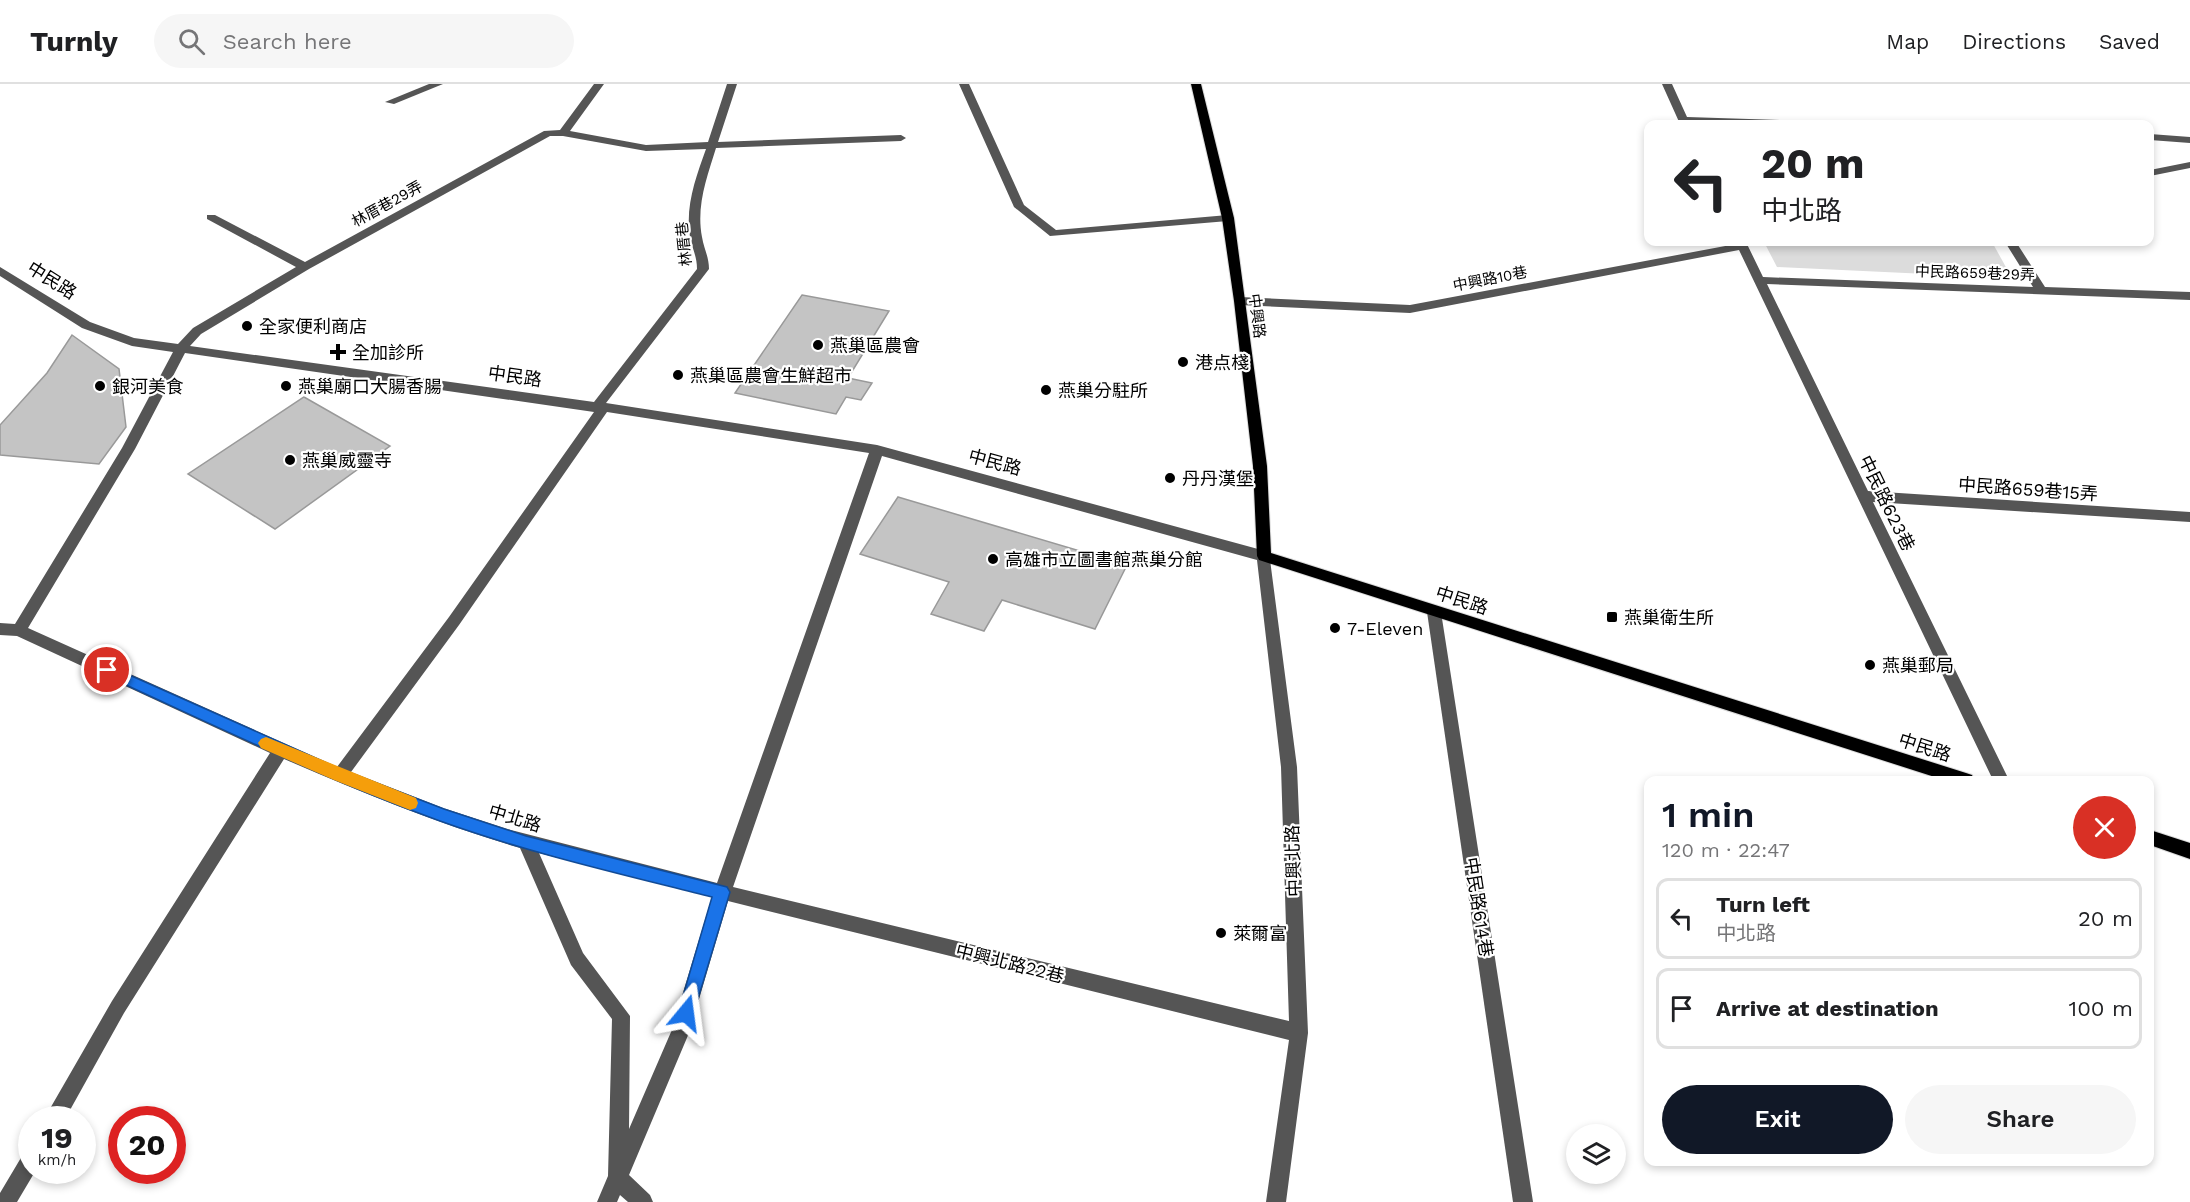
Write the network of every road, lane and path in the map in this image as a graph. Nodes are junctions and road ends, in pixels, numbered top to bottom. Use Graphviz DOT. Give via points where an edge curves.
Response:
graph roads {
  1 [pos="438,84"];
  2 [pos="599,84"];
  3 [pos="732,84"];
  4 [pos="964,84"];
  5 [pos="1196,84"];
  6 [pos="1666,84"];
  7 [pos="390,102"];
  8 [pos="1683,120"];
  9 [pos="563,134"];
  10 [pos="2154,137"];
  11 [pos="901,138"];
  12 [pos="2190,140"];
  13 [pos="712,146"];
  14 [pos="2190,165"];
  15 [pos="2154,172"];
  16 [pos="211,216"];
  17 [pos="1228,218"];
  18 [pos="1732,246"];
  19 [pos="1743,246"];
  20 [pos="2014,246"];
  21 [pos="305,267"];
  22 [pos="0,271"];
  23 [pos="1760,280"];
  24 [pos="2041,290"];
  25 [pos="2190,296"];
  26 [pos="1240,301"];
  27 [pos="181,349"];
  28 [pos="599,408"];
  29 [pos="878,450"];
  30 [pos="1864,496"];
  31 [pos="2190,517"];
  32 [pos="1264,556"];
  33 [pos="1434,612"];
  34 [pos="0,629"];
  35 [pos="20,630"];
  36 [pos="281,750"];
  37 [pos="339,776"];
  38 [pos="1953,776"];
  39 [pos="1999,776"];
  40 [pos="2154,839"];
  41 [pos="526,843"];
  42 [pos="2190,851"];
  43 [pos="722,892"];
  44 [pos="1299,1033"];
  45 [pos="61,1106"];
  46 [pos="618,1179"];
  47 [pos="18,1182"];
  48 [pos="6,1202"];
  49 [pos="607,1202"];
  50 [pos="643,1202"];
  51 [pos="1276,1202"];
  52 [pos="1523,1202"];
  1 -- 7 [label="street"];
  2 -- 9 [label="street"];
  3 -- 13 [label="street, 林厝巷"];
  4 -- 17 [label="street" via="1019,207 1054,234"];
  5 -- 17 [label="main road, 中興路"];
  6 -- 8 [label="street"];
  9 -- 13 [label="street" via="646,148"];
  9 -- 21 [label="street, 林厝巷29弄" via="548,133"];
  10 -- 12 [label="street"];
  11 -- 13 [label="street"];
  13 -- 28 [label="street, 林厝巷" via="696,195 696,237 704,269"];
  14 -- 15 [label="street"];
  16 -- 21 [label="street"];
  17 -- 26 [label="main road, 中興路"];
  18 -- 26 [label="street, 中興路10巷" via="1410,309"];
  19 -- 23 [label="street, 中民路623巷"];
  20 -- 24 [label="street"];
  21 -- 27 [label="street, 林厝巷29弄" via="197,331"];
  22 -- 27 [label="street, 中民路" via="86,325 132,342"];
  23 -- 24 [label="street, 中民路659巷29弄"];
  23 -- 30 [label="street, 中民路623巷"];
  24 -- 25 [label="street, 中民路659巷29弄"];
  26 -- 32 [label="main road, 中興路" via="1260,466"];
  27 -- 28 [label="street, 中民路"];
  27 -- 35 [label="street, 林厝巷29弄" via="128,449"];
  28 -- 29 [label="street, 中民路"];
  28 -- 37 [label="street" via="454,621"];
  29 -- 32 [label="street, 中民路"];
  29 -- 43 [label="street"];
  30 -- 31 [label="street, 中民路659巷15弄"];
  30 -- 39 [label="street, 中民路623巷"];
  32 -- 33 [label="main road, 中民路"];
  32 -- 44 [label="street, 中興北路" via="1289,767"];
  33 -- 38 [label="main road, 中民路"];
  33 -- 52 [label="street, 中民路614巷"];
  34 -- 35 [label="street, 中北路"];
  35 -- 36 [label="street, 中北路"];
  36 -- 37 [label="street, 中北路"];
  36 -- 45 [label="street" via="118,1007"];
  37 -- 41 [label="street, 中北路"];
  40 -- 42 [label="main road"];
  41 -- 43 [label="street, 中北路"];
  41 -- 46 [label="street" via="577,959 621,1016"];
  43 -- 44 [label="street, 中興北路22巷"];
  43 -- 46 [label="street" via="680,1033"];
  44 -- 51 [label="street, 中興北路"];
  46 -- 49 [label="street"];
  46 -- 50 [label="street"];
  47 -- 48 [label="street"];
}
